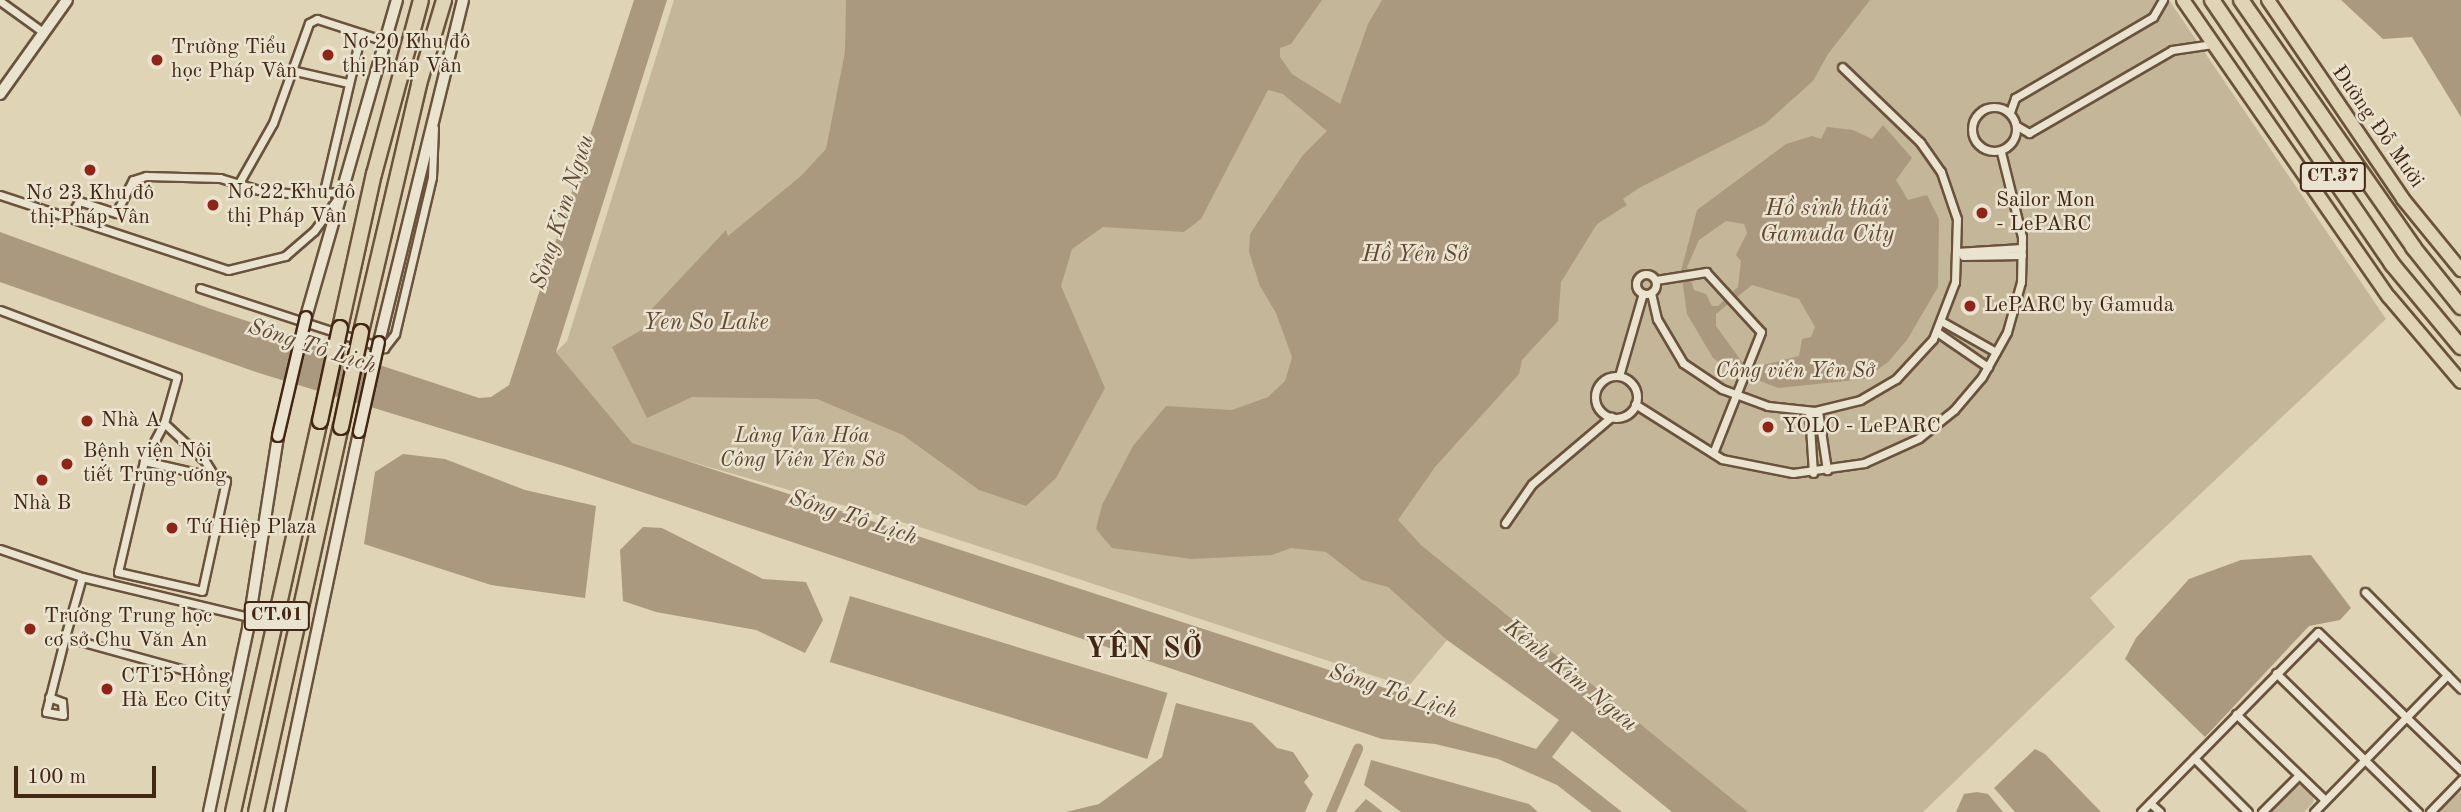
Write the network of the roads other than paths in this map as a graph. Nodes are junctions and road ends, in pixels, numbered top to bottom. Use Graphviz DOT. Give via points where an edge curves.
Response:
graph roads {
  1 [pos="67,0"];
  2 [pos="397,0"];
  3 [pos="421,0"];
  4 [pos="444,0"];
  5 [pos="463,0"];
  6 [pos="2163,0"];
  7 [pos="2183,0"];
  8 [pos="2212,0"];
  9 [pos="2241,0"];
  10 [pos="2268,0"];
  11 [pos="0,1"];
  12 [pos="43,33"];
  13 [pos="361,33"];
  14 [pos="385,41"];
  15 [pos="2213,44"];
  16 [pos="1842,67"];
  17 [pos="292,70"];
  18 [pos="348,83"];
  19 [pos="0,94"];
  20 [pos="2010,112"];
  21 [pos="434,124"];
  22 [pos="2017,126"];
  23 [pos="2001,152"];
  24 [pos="239,183"];
  25 [pos="324,191"];
  26 [pos="342,192"];
  27 [pos="0,195"];
  28 [pos="71,215"];
  29 [pos="2022,252"];
  30 [pos="1956,254"];
  31 [pos="2461,270"];
  32 [pos="1656,280"];
  33 [pos="200,288"];
  34 [pos="1647,293"];
  35 [pos="2461,307"];
  36 [pos="1,312"];
  37 [pos="1941,321"];
  38 [pos="1937,332"];
  39 [pos="2461,348"];
  40 [pos="1996,352"];
  41 [pos="1988,367"];
  42 [pos="1619,376"];
  43 [pos="2461,382"];
  44 [pos="1737,394"];
  45 [pos="1635,404"];
  46 [pos="1814,411"];
  47 [pos="1611,417"];
  48 [pos="164,423"];
  49 [pos="1713,453"];
  50 [pos="144,461"];
  51 [pos="1827,470"];
  52 [pos="1813,472"];
  53 [pos="215,477"];
  54 [pos="1505,523"];
  55 [pos="0,549"];
  56 [pos="82,577"];
  57 [pos="2365,592"];
  58 [pos="249,617"];
  59 [pos="65,637"];
  60 [pos="192,672"];
  61 [pos="2276,673"];
  62 [pos="2447,675"];
  63 [pos="2461,689"];
  64 [pos="49,697"];
  65 [pos="2236,714"];
  66 [pos="2406,717"];
  67 [pos="2194,758"];
  68 [pos="2364,760"];
  69 [pos="2461,770"];
  70 [pos="2299,775"];
  71 [pos="2461,780"];
  72 [pos="2325,800"];
  73 [pos="2150,803"];
  74 [pos="209,812"];
  75 [pos="233,812"];
  76 [pos="256,812"];
  77 [pos="279,812"];
  78 [pos="2141,812"];
  79 [pos="2160,812"];
  80 [pos="2248,812"];
  81 [pos="2262,812"];
  82 [pos="2314,812"];
  83 [pos="2418,812"];
  84 [pos="2430,812"];
  1 -- 12 [label="street"];
  2 -- 14 [label="street"];
  3 -- 75 [label="highway, CT.01, bridge" via="377,161"];
  4 -- 76 [label="highway, CT.01, bridge" via="419,84 361,332"];
  5 -- 21 [label="street"];
  6 -- 20 [label="street" via="2153,17 2015,98"];
  7 -- 15 [label="main road"];
  8 -- 39 [label="highway, CT.37" via="2392,264"];
  9 -- 35 [label="highway, CT.37" via="2340,146"];
  10 -- 31 [label="main road, Đường Đỗ Mười" via="2403,199"];
  11 -- 12 [label="street"];
  12 -- 19 [label="street"];
  13 -- 14 [label="street"];
  13 -- 17 [label="street" via="312,20"];
  13 -- 18 [label="street"];
  14 -- 26 [label="street"];
  15 -- 22 [label="street" via="2172,50 2029,133"];
  15 -- 43 [label="main road" via="2382,286"];
  16 -- 30 [label="street" via="1920,142 1941,173 1956,219"];
  17 -- 18 [label="street"];
  17 -- 24 [label="street" via="273,123"];
  18 -- 25 [label="street"];
  20 -- 22 [label="street"];
  20 -- 23 [label="street" via="1995,106 1980,110 1971,124 1973,140 1985,151"];
  21 -- 33 [label="street" via="432,177 395,334 384,348"];
  21 -- 77 [label="street, bridge" via="379,342"];
  22 -- 23 [label="street" via="2014,142"];
  23 -- 29 [label="street" via="2014,196"];
  24 -- 25 [label="street" via="296,194"];
  24 -- 28 [label="street" via="220,178 136,177 116,213 79,201"];
  25 -- 26 [label="street"];
  26 -- 28 [label="street" via="314,231 285,256 228,270"];
  26 -- 58 [label="street, bridge" via="278,436"];
  27 -- 28 [label="street"];
  29 -- 30 [label="street"];
  29 -- 40 [label="street" via="2021,282 2007,332"];
  30 -- 37 [label="street" via="1955,282"];
  32 -- 34 [label="street"];
  32 -- 34 [label="street" via="1648,273 1639,276 1636,286"];
  32 -- 44 [label="street" via="1706,272 1760,332"];
  34 -- 42 [label="street"];
  34 -- 44 [label="street" via="1683,363"];
  36 -- 48 [label="street" via="177,377"];
  37 -- 38 [label="street"];
  37 -- 40 [label="street"];
  38 -- 41 [label="street"];
  38 -- 46 [label="street" via="1896,379 1860,400"];
  40 -- 41 [label="street"];
  41 -- 51 [label="street" via="1954,410 1919,438 1864,463"];
  42 -- 45 [label="street" via="1632,384"];
  42 -- 47 [label="street" via="1604,380 1595,393 1598,408"];
  44 -- 46 [label="street" via="1768,406"];
  44 -- 49 [label="street"];
  45 -- 47 [label="street" via="1626,415"];
  45 -- 49 [label="street"];
  46 -- 51 [label="street"];
  46 -- 52 [label="street"];
  47 -- 54 [label="street" via="1532,484"];
  48 -- 50 [label="street"];
  48 -- 53 [label="street"];
  49 -- 52 [label="street" via="1757,468"];
  50 -- 53 [label="street"];
  50 -- 53 [label="street" via="118,572 202,591 226,481"];
  51 -- 52 [label="street"];
  55 -- 56 [label="street"];
  56 -- 58 [label="street"];
  56 -- 59 [label="street"];
  57 -- 62 [label="street"];
  58 -- 74 [label="street"];
  59 -- 60 [label="street"];
  59 -- 64 [label="street"];
  61 -- 65 [label="street"];
  61 -- 66 [label="street" via="2318,632"];
  61 -- 68 [label="street"];
  62 -- 63 [label="street"];
  62 -- 66 [label="street"];
  65 -- 67 [label="street"];
  65 -- 70 [label="street"];
  66 -- 68 [label="street"];
  66 -- 69 [label="street"];
  67 -- 73 [label="street"];
  67 -- 80 [label="street"];
  68 -- 72 [label="street"];
  68 -- 83 [label="street"];
  70 -- 72 [label="street"];
  70 -- 81 [label="street"];
  71 -- 84 [label="street"];
  72 -- 82 [label="street"];
  73 -- 78 [label="street"];
  73 -- 79 [label="street"];
}
